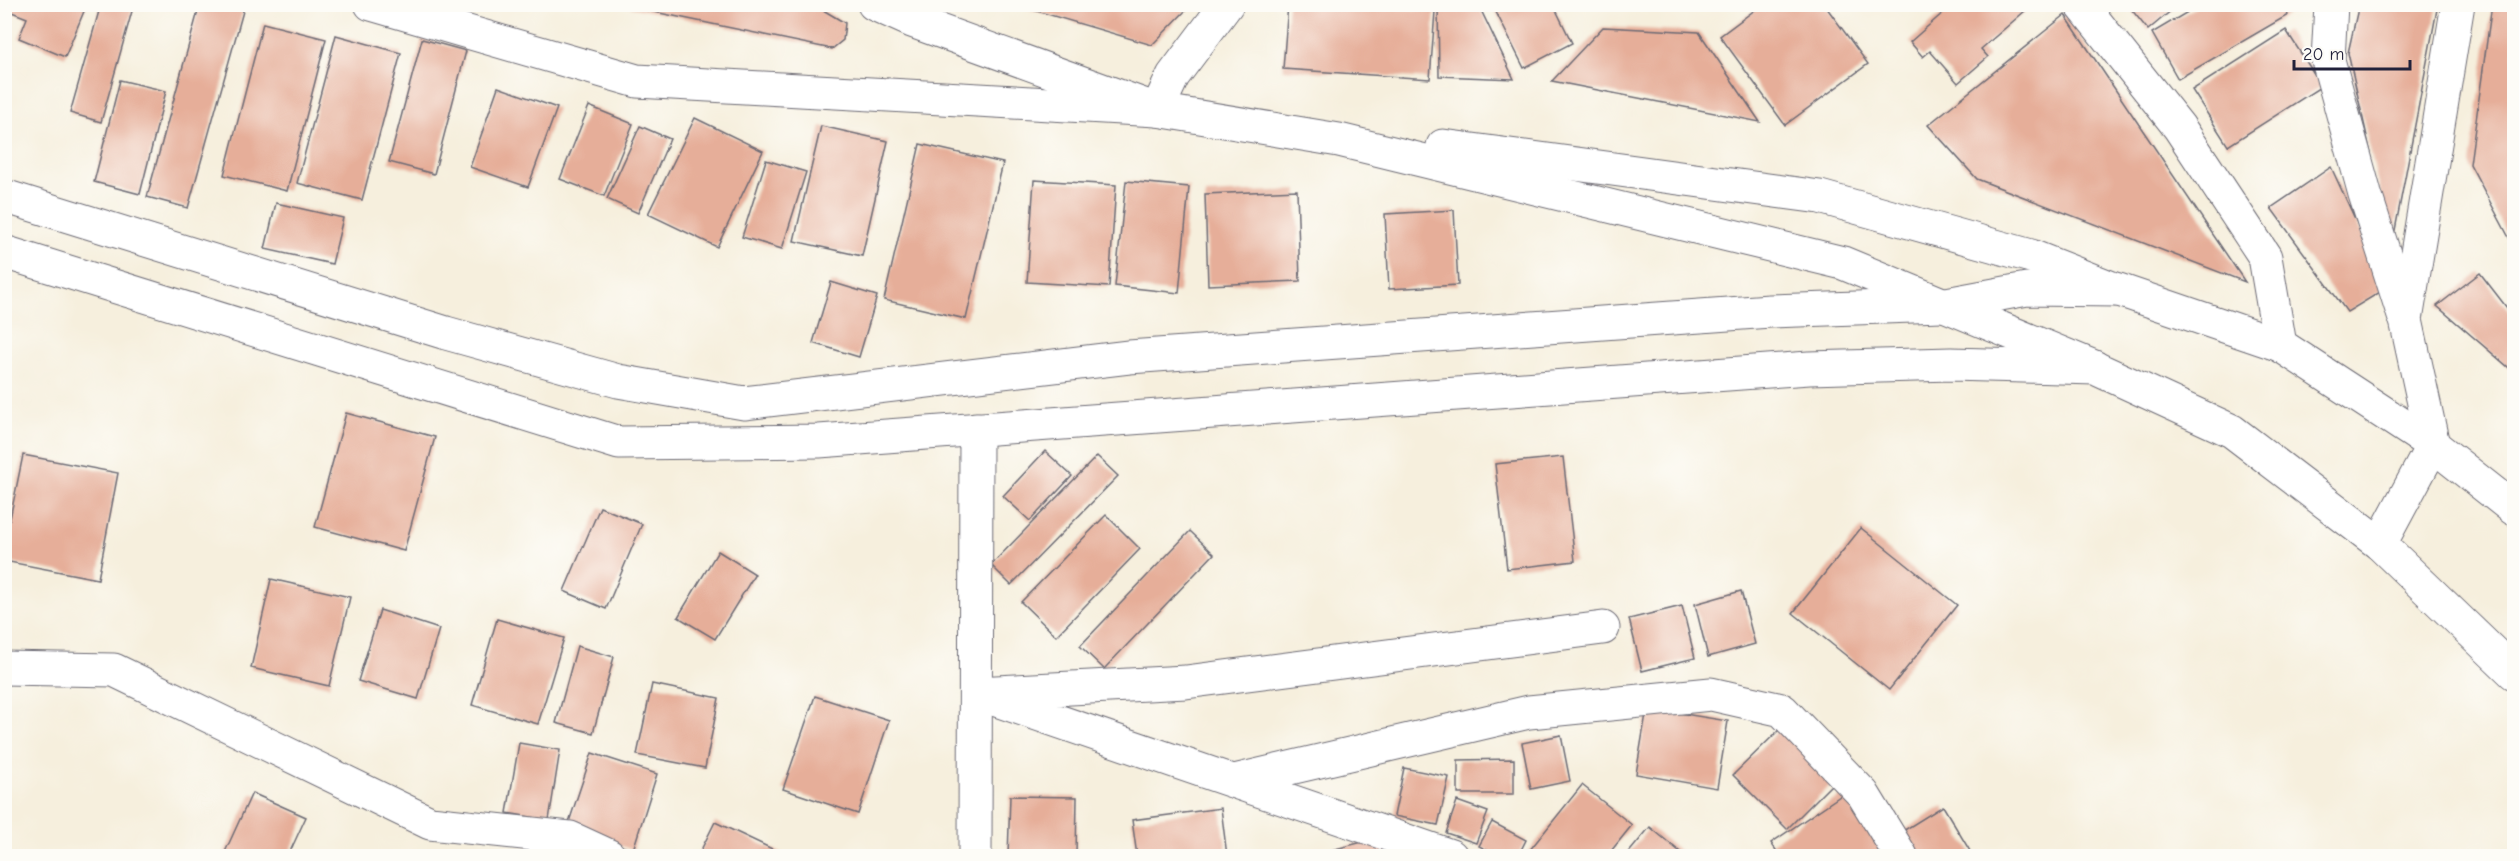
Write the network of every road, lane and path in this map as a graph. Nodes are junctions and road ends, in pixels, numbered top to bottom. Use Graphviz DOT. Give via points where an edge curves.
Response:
graph roads {
  1 [pos="371,4"];
  2 [pos="874,4"];
  3 [pos="1227,4"];
  4 [pos="2081,4"];
  5 [pos="2331,4"];
  6 [pos="2458,4"];
  7 [pos="1157,110"];
  8 [pos="1339,140"];
  9 [pos="4,196"];
  10 [pos="4,252"];
  11 [pos="2119,290"];
  12 [pos="1941,305"];
  13 [pos="2406,320"];
  14 [pos="2280,345"];
  15 [pos="2095,368"];
  16 [pos="976,429"];
  17 [pos="2433,445"];
  18 [pos="2514,509"];
  19 [pos="2380,544"];
  20 [pos="1603,628"];
  21 [pos="4,668"];
  22 [pos="2514,673"];
  23 [pos="976,693"];
  24 [pos="1234,781"];
  25 [pos="609,856"];
  26 [pos="975,856"];
  27 [pos="1450,856"];
  28 [pos="1901,856"];
  1 -- 7 [label="main road" via="637,81"];
  2 -- 7 [label="main road"];
  3 -- 7 [label="main road" via="1173,76"];
  4 -- 14 [label="main road" via="2179,127 2265,257"];
  5 -- 13 [label="main road" via="2328,60 2365,194"];
  6 -- 13 [label="main road"];
  7 -- 8 [label="main road"];
  8 -- 11 [label="main road" via="1442,146 1820,198 2031,256"];
  8 -- 12 [label="main road" via="1843,263"];
  9 -- 12 [label="main road" via="618,381 744,403 1129,357 1770,311"];
  10 -- 16 [label="main road" via="619,443 819,441"];
  11 -- 12 [label="main road" via="2027,289"];
  11 -- 14 [label="main road"];
  12 -- 15 [label="main road"];
  13 -- 17 [label="main road"];
  14 -- 17 [label="main road"];
  15 -- 16 [label="main road" via="1951,364 1809,368"];
  15 -- 19 [label="main road" via="2232,431"];
  16 -- 23 [label="main road"];
  17 -- 18 [label="main road"];
  17 -- 19 [label="main road"];
  19 -- 22 [label="main road"];
  20 -- 23 [label="main road" via="1186,682"];
  21 -- 25 [label="main road" via="114,670 430,823 570,838"];
  23 -- 24 [label="main road"];
  23 -- 26 [label="main road"];
  24 -- 27 [label="main road"];
  24 -- 28 [label="main road" via="1529,712 1711,694 1782,710 1863,794"];
}
